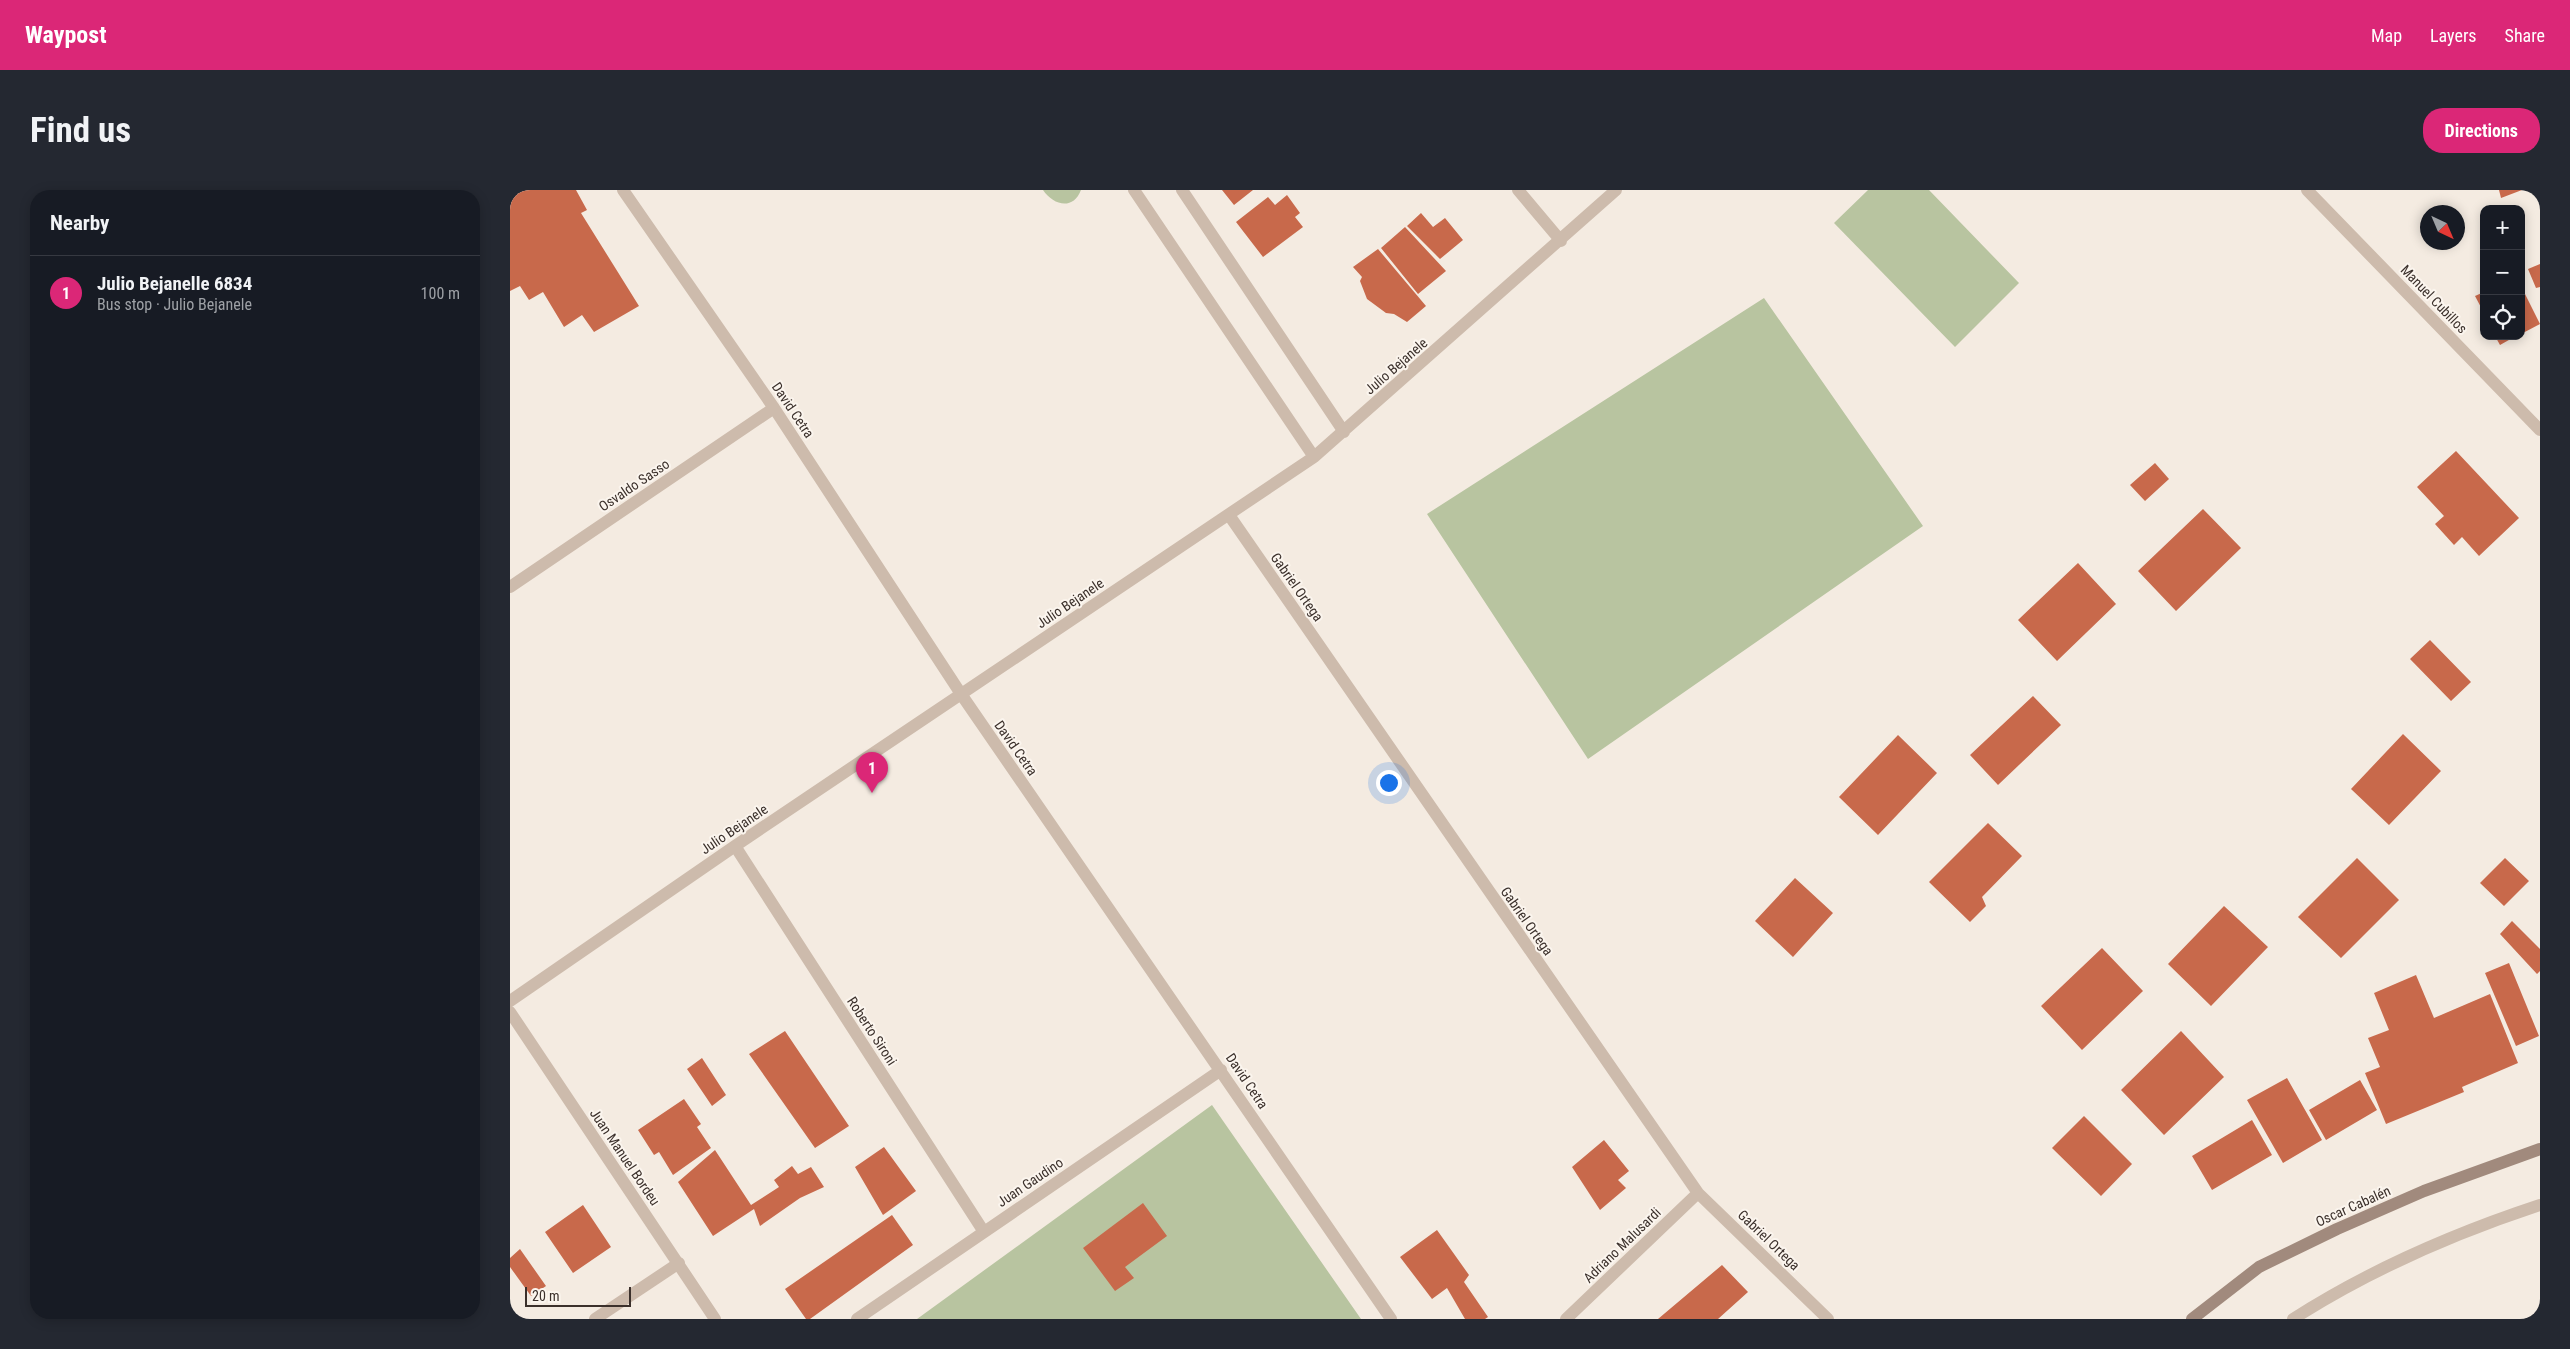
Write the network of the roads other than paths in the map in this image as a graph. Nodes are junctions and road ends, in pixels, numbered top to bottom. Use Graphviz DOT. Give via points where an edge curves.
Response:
graph roads {
  1 [pos="623,190"];
  2 [pos="1134,190"];
  3 [pos="1182,190"];
  4 [pos="1518,190"];
  5 [pos="1616,190"];
  6 [pos="2307,190"];
  7 [pos="1561,241"];
  8 [pos="774,408"];
  9 [pos="2540,430"];
  10 [pos="1344,432"];
  11 [pos="1314,457"];
  12 [pos="1229,515"];
  13 [pos="510,588"];
  14 [pos="961,694"];
  15 [pos="735,846"];
  16 [pos="510,1001"];
  17 [pos="510,1012"];
  18 [pos="1220,1070"];
  19 [pos="2540,1149"];
  20 [pos="1698,1193"];
  21 [pos="2540,1205"];
  22 [pos="984,1232"];
  23 [pos="679,1263"];
  24 [pos="595,1319"];
  25 [pos="715,1319"];
  26 [pos="858,1319"];
  27 [pos="1391,1319"];
  28 [pos="1566,1319"];
  29 [pos="1828,1319"];
  30 [pos="2192,1319"];
  31 [pos="2293,1319"];
  1 -- 8 [label="street, David Cetra"];
  2 -- 11 [label="street"];
  3 -- 10 [label="street"];
  4 -- 7 [label="street"];
  5 -- 7 [label="street, Julio Bejanele"];
  6 -- 9 [label="street, Manuel Cubillos"];
  7 -- 10 [label="street, Julio Bejanele"];
  8 -- 13 [label="street, Osvaldo Sasso"];
  8 -- 14 [label="street, David Cetra"];
  10 -- 11 [label="street, Julio Bejanele"];
  11 -- 12 [label="street, Julio Bejanele"];
  12 -- 14 [label="street, Julio Bejanele"];
  12 -- 20 [label="street, Gabriel Ortega"];
  14 -- 15 [label="street, Julio Bejanele"];
  14 -- 18 [label="street, David Cetra"];
  15 -- 16 [label="street, Julio Bejanele"];
  15 -- 22 [label="street, Roberto Sironi"];
  17 -- 23 [label="street, Juan Manuel Bordeu"];
  18 -- 22 [label="street, Juan Gaudino"];
  18 -- 27 [label="street, David Cetra"];
  19 -- 30 [label="main road, Oscar Cabalén" via="2424,1190 2337,1229 2260,1267"];
  20 -- 28 [label="street, Adriano Malusardi"];
  20 -- 29 [label="street, Gabriel Ortega"];
  21 -- 31 [label="street" via="2415,1254 2321,1301"];
  22 -- 26 [label="street, Juan Gaudino"];
  23 -- 24 [label="street"];
  23 -- 25 [label="street, Juan Manuel Bordeu"];
}
